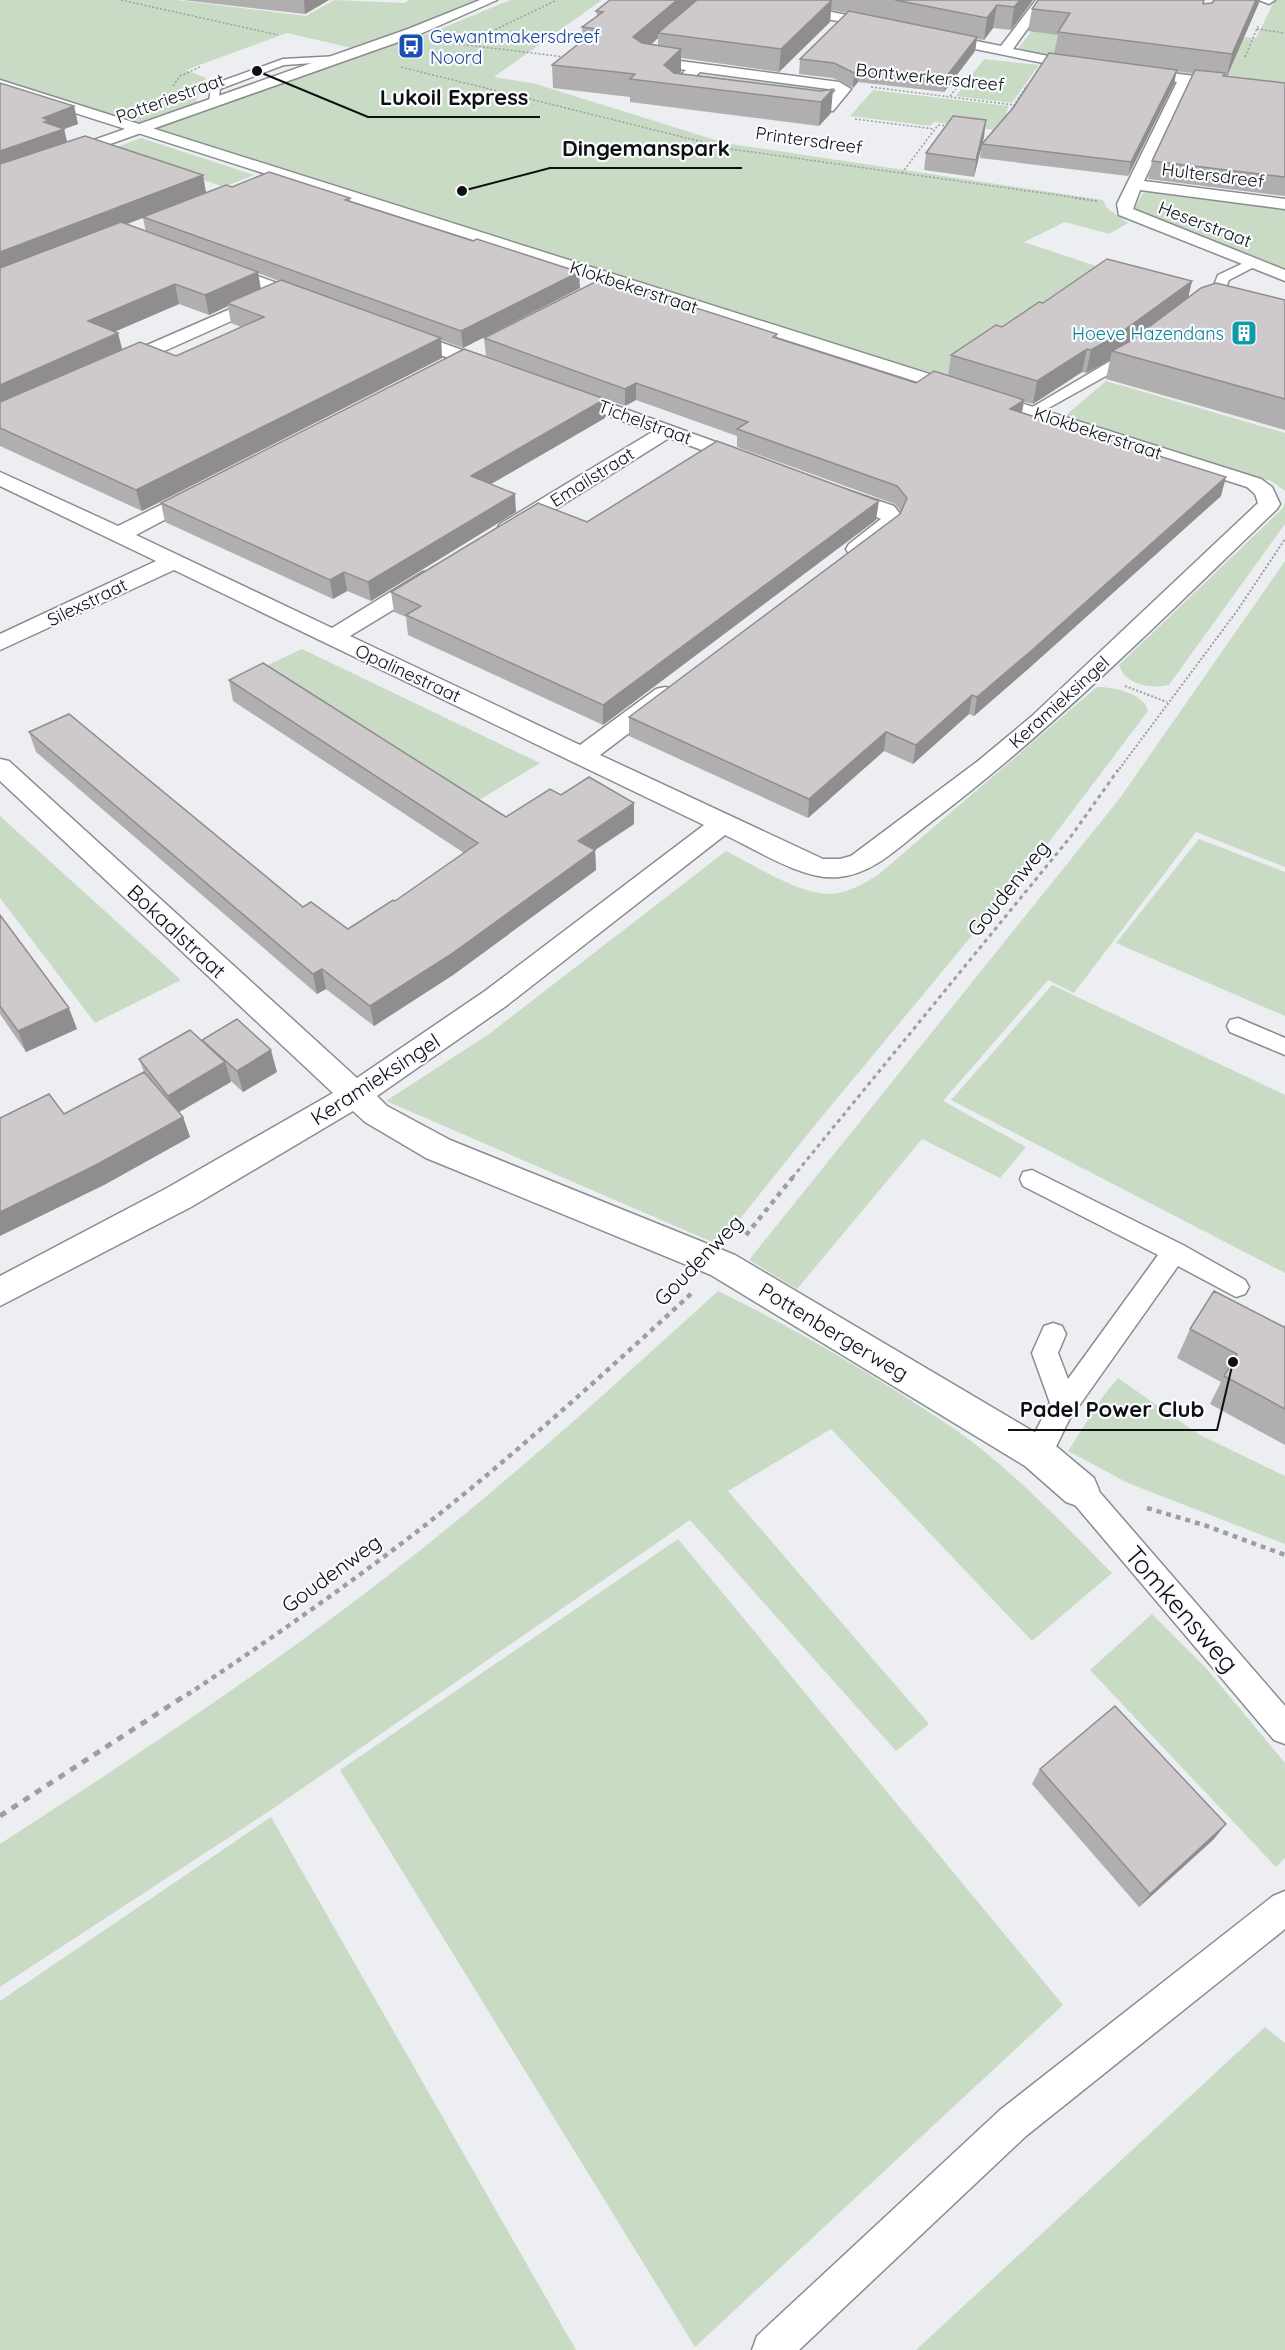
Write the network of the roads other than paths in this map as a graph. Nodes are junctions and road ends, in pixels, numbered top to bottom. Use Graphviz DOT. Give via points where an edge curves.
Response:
graph roads {
  1 [pos="491,0"];
  2 [pos="753,0"];
  3 [pos="1042,0"];
  4 [pos="881,9"];
  5 [pos="845,18"];
  6 [pos="868,22"];
  7 [pos="831,32"];
  8 [pos="659,46"];
  9 [pos="1004,52"];
  10 [pos="799,63"];
  11 [pos="695,69"];
  12 [pos="783,79"];
  13 [pos="1185,80"];
  14 [pos="0,84"];
  15 [pos="1285,91"];
  16 [pos="714,96"];
  17 [pos="773,103"];
  18 [pos="140,129"];
  19 [pos="279,173"];
  20 [pos="0,178"];
  21 [pos="257,182"];
  22 [pos="1129,196"];
  23 [pos="1285,204"];
  24 [pos="198,260"];
  25 [pos="1252,263"];
  26 [pos="1285,276"];
  27 [pos="614,280"];
  28 [pos="283,291"];
  29 [pos="592,291"];
  30 [pos="326,307"];
  31 [pos="1188,310"];
  32 [pos="379,326"];
  33 [pos="1144,344"];
  34 [pos="486,346"];
  35 [pos="465,357"];
  36 [pos="444,368"];
  37 [pos="510,373"];
  38 [pos="98,374"];
  39 [pos="543,386"];
  40 [pos="1031,412"];
  41 [pos="667,430"];
  42 [pos="765,466"];
  43 [pos="0,478"];
  44 [pos="224,481"];
  45 [pos="820,487"];
  46 [pos="1266,493"];
  47 [pos="120,534"];
  48 [pos="485,543"];
  49 [pos="174,561"];
  50 [pos="840,562"];
  51 [pos="445,568"];
  52 [pos="333,637"];
  53 [pos="0,643"];
  54 [pos="687,677"];
  55 [pos="582,756"];
  56 [pos="0,767"];
  57 [pos="723,824"];
  58 [pos="817,867"];
  59 [pos="1238,1026"];
  60 [pos="1285,1047"];
  61 [pos="365,1105"];
  62 [pos="1032,1179"];
  63 [pos="1174,1252"];
  64 [pos="1236,1287"];
  65 [pos="0,1292"];
  66 [pos="1053,1334"];
  67 [pos="1061,1411"];
  68 [pos="1038,1454"];
  69 [pos="1080,1490"];
  70 [pos="1285,1729"];
  71 [pos="1285,1908"];
  72 [pos="771,2350"];
  1 -- 18 [label="street, Potteriestraat" via="353,54"];
  2 -- 5 [label="street"];
  3 -- 9 [label="street"];
  4 -- 6 [label="street"];
  5 -- 6 [label="street"];
  5 -- 7 [label="street"];
  6 -- 9 [label="street"];
  8 -- 11 [label="street, Bontwerkersdreef" via="642,60"];
  9 -- 13 [label="street"];
  10 -- 12 [label="street"];
  11 -- 12 [label="street, Bontwerkersdreef"];
  11 -- 16 [label="street" via="673,88"];
  12 -- 17 [label="street, Bontwerkersdreef" via="843,87 828,108"];
  13 -- 15 [label="street"];
  13 -- 22 [label="street"];
  14 -- 18 [label="street, Klokbekerstraat"];
  18 -- 19 [label="street, Klokbekerstraat"];
  18 -- 20 [label="street, Potteriestraat"];
  19 -- 21 [label="street"];
  19 -- 27 [label="street, Klokbekerstraat"];
  22 -- 23 [label="street, Hultersdreef"];
  22 -- 25 [label="street, Heserstraat" via="1125,213 1130,216"];
  24 -- 28 [label="street"];
  25 -- 26 [label="street, Heserstraat"];
  25 -- 31 [label="lane" via="1223,278 1215,300"];
  27 -- 29 [label="street"];
  27 -- 40 [label="street, Klokbekerstraat"];
  28 -- 30 [label="street"];
  28 -- 38 [label="street"];
  32 -- 35 [label="street"];
  33 -- 40 [label="lane" via="1118,364"];
  34 -- 35 [label="street"];
  35 -- 36 [label="street"];
  35 -- 37 [label="street"];
  39 -- 41 [label="street, Tichelstraat"];
  40 -- 46 [label="street, Klokbekerstraat" via="1254,483"];
  41 -- 42 [label="street, Tichelstraat"];
  41 -- 48 [label="street, Emailstraat"];
  43 -- 47 [label="street, Opalinestraat"];
  44 -- 47 [label="street"];
  45 -- 50 [label="street" via="886,510 892,518 888,526"];
  46 -- 58 [label="street, Keramieksingel" via="1269,504 1265,510 987,767 861,862 852,867"];
  47 -- 49 [label="street, Opalinestraat"];
  49 -- 52 [label="street, Opalinestraat"];
  49 -- 53 [label="street, Silexstraat"];
  51 -- 52 [label="street"];
  52 -- 55 [label="street, Opalinestraat"];
  54 -- 55 [label="street"];
  55 -- 57 [label="street, Opalinestraat"];
  56 -- 61 [label="street, Bokaalstraat"];
  57 -- 58 [label="street, Opalinestraat"];
  57 -- 61 [label="street, Keramieksingel"];
  59 -- 60 [label="lane"];
  61 -- 65 [label="street, Keramieksingel" via="217,1176"];
  61 -- 68 [label="street, Pottenbergerweg" via="438,1149 723,1265"];
  62 -- 63 [label="lane"];
  63 -- 64 [label="lane"];
  63 -- 67 [label="lane"];
  66 -- 67 [label="lane" via="1045,1353 1062,1393"];
  67 -- 68 [label="lane"];
  68 -- 69 [label="street, Pottenbergerweg"];
  69 -- 70 [label="lane, Tomkensweg"];
  71 -- 72 [label="lane" via="1012,2123"];
}
